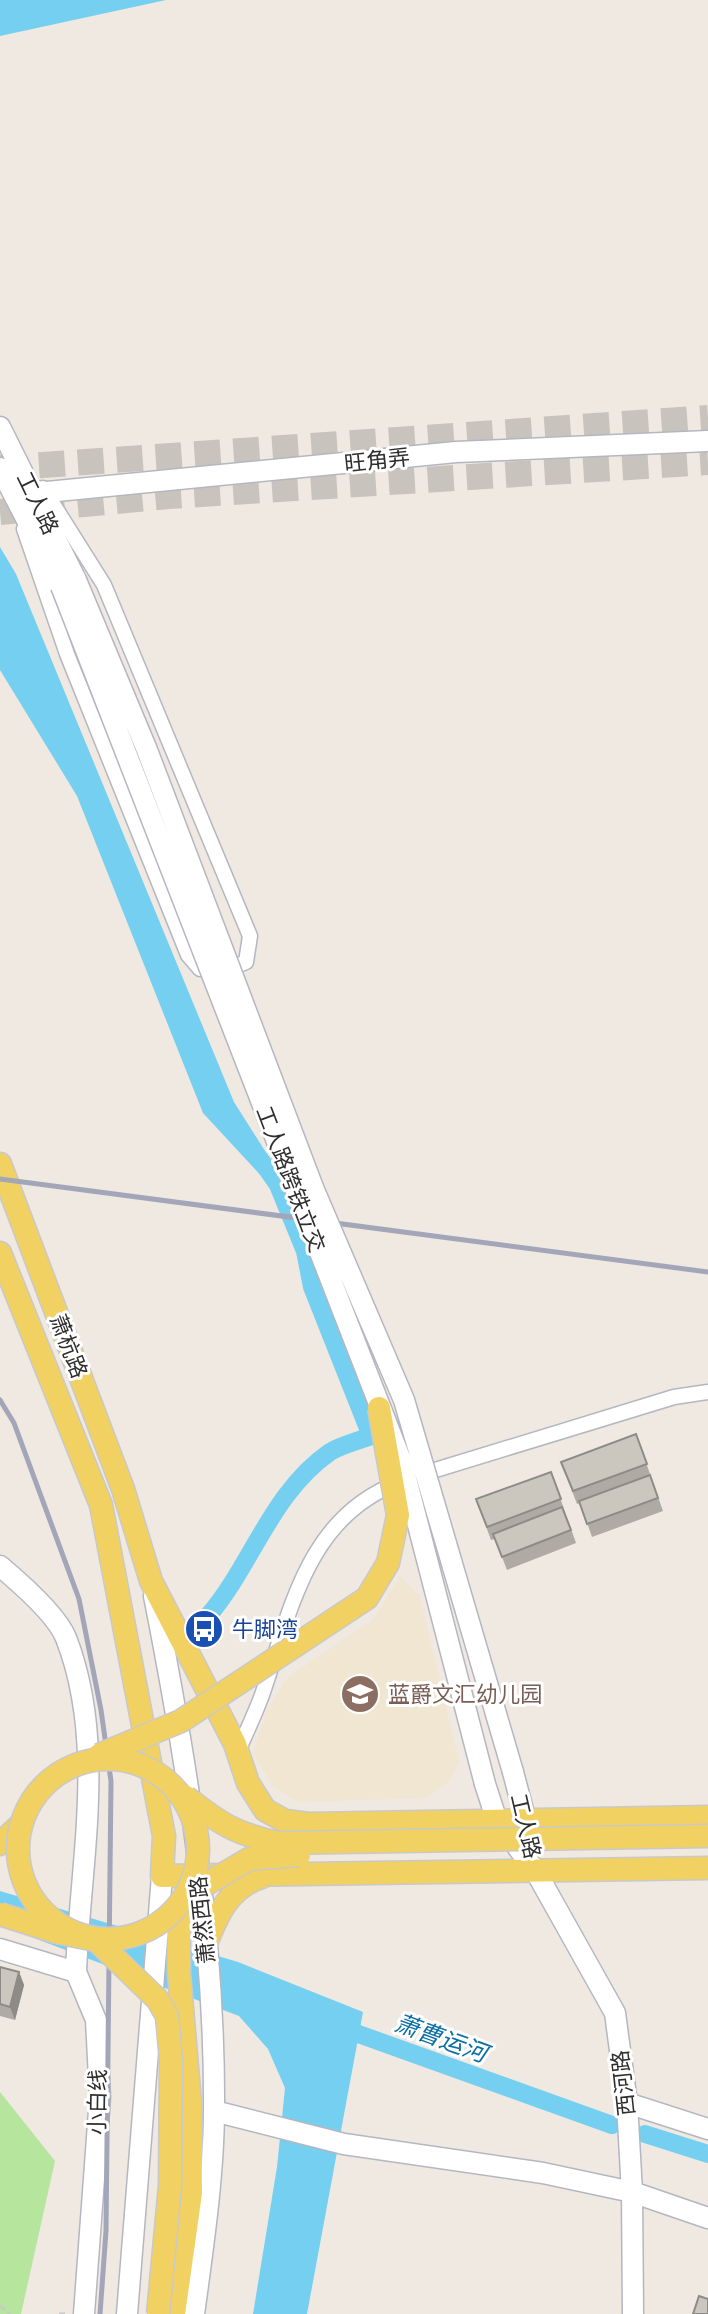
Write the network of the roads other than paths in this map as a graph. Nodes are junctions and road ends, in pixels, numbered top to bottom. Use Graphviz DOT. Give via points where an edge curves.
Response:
graph roads {
  1 [pos="0,427"];
  2 [pos="708,441"];
  3 [pos="0,468"];
  4 [pos="23,473"];
  5 [pos="12,491"];
  6 [pos="47,492"];
  7 [pos="69,583"];
  8 [pos="0,1164"];
  9 [pos="0,1253"];
  10 [pos="708,1392"];
  11 [pos="379,1408"];
  12 [pos="137,1530"];
  13 [pos="108,1542"];
  14 [pos="0,1566"];
  15 [pos="151,1581"];
  16 [pos="237,1752"];
  17 [pos="69,1767"];
  18 [pos="513,1772"];
  19 [pos="485,1784"];
  20 [pos="176,1789"];
  21 [pos="708,1817"];
  22 [pos="496,1818"];
  23 [pos="526,1819"];
  24 [pos="20,1825"];
  25 [pos="708,1836"];
  26 [pos="0,1844"];
  27 [pos="708,1851"];
  28 [pos="708,1868"];
  29 [pos="277,1872"];
  30 [pos="536,1872"];
  31 [pos="198,1875"];
  32 [pos="162,1876"];
  33 [pos="186,1896"];
  34 [pos="0,1914"];
  35 [pos="96,1940"];
  36 [pos="205,1946"];
  37 [pos="0,1949"];
  38 [pos="76,1972"];
  39 [pos="627,2103"];
  40 [pos="214,2111"];
  41 [pos="708,2129"];
  42 [pos="632,2192"];
  43 [pos="708,2218"];
  44 [pos="84,2314"];
  45 [pos="127,2314"];
  46 [pos="158,2314"];
  47 [pos="174,2314"];
  48 [pos="194,2314"];
  49 [pos="633,2314"];
  1 -- 4 [label="main road, 工人路"];
  2 -- 6 [label="main road, 旺角弄" via="456,452"];
  3 -- 5 [label="main road, 工人路"];
  4 -- 6 [label="street"];
  4 -- 7 [label="main road, 工人路"];
  5 -- 6 [label="street" via="67,654 188,955 200,969 227,970 246,962 250,936 104,585"];
  5 -- 7 [label="main road, 工人路"];
  7 -- 11 [label="main road, 工人路跨铁立交, bridge"];
  7 -- 18 [label="main road, 工人路跨铁立交, bridge" via="147,750 314,1190 404,1400"];
  8 -- 12 [label="main road, 萧杭路"];
  9 -- 13 [label="main road, 萧杭路" via="101,1505"];
  10 -- 16 [label="street" via="674,1397 372,1493 326,1533 287,1610 261,1696"];
  11 -- 17 [label="main road, bridge" via="398,1515 388,1563 367,1598 181,1721"];
  11 -- 19 [label="main road, 工人路跨铁立交, bridge" via="402,1463"];
  12 -- 15 [label="main road, 萧然西路"];
  13 -- 32 [label="main road, 萧然西路" via="164,1836"];
  14 -- 38 [label="main road" via="65,1635 84,1704 89,1821"];
  15 -- 16 [label="main road"];
  15 -- 31 [label="main road, 萧然西路" via="186,1760"];
  16 -- 22 [label="main road" via="265,1810 285,1821"];
  17 -- 20 [label="main road, bridge" via="97,1759 126,1760 154,1770"];
  17 -- 24 [label="main road, bridge" via="47,1781"];
  18 -- 23 [label="main road, 工人路"];
  19 -- 22 [label="main road, 工人路"];
  20 -- 25 [label="main road, bridge" via="243,1836 279,1843"];
  20 -- 33 [label="main road, bridge" via="192,1813 199,1842 196,1872"];
  21 -- 23 [label="main road"];
  22 -- 23 [label="main road"];
  22 -- 30 [label="main road, 工人路"];
  23 -- 30 [label="main road, 工人路"];
  24 -- 26 [label="main road"];
  24 -- 35 [label="main road, bridge" via="20,1865 35,1902 54,1921"];
  27 -- 33 [label="main road, bridge" via="279,1855 249,1859"];
  28 -- 30 [label="main road"];
  29 -- 30 [label="main road"];
  29 -- 31 [label="main road"];
  29 -- 36 [label="main road" via="243,1882 220,1909"];
  30 -- 39 [label="main road, 西河路" via="615,2013"];
  31 -- 32 [label="main road"];
  31 -- 36 [label="main road, 萧然西路"];
  32 -- 45 [label="main road, 萧然西路"];
  33 -- 35 [label="main road, bridge" via="148,1930"];
  33 -- 47 [label="main road" via="179,1973 191,2193"];
  34 -- 35 [label="main road, bridge"];
  35 -- 46 [label="main road, bridge" via="158,2000 167,2016 170,2186"];
  36 -- 40 [label="main road, 萧然西路"];
  37 -- 38 [label="main road"];
  38 -- 44 [label="main road, 小白线" via="96,2020 100,2097"];
  39 -- 41 [label="main road"];
  39 -- 42 [label="main road, 西河路"];
  40 -- 42 [label="main road" via="344,2144 543,2173"];
  40 -- 48 [label="main road, 萧然西路"];
  42 -- 43 [label="main road"];
  42 -- 49 [label="main road, 西河路"];
}
